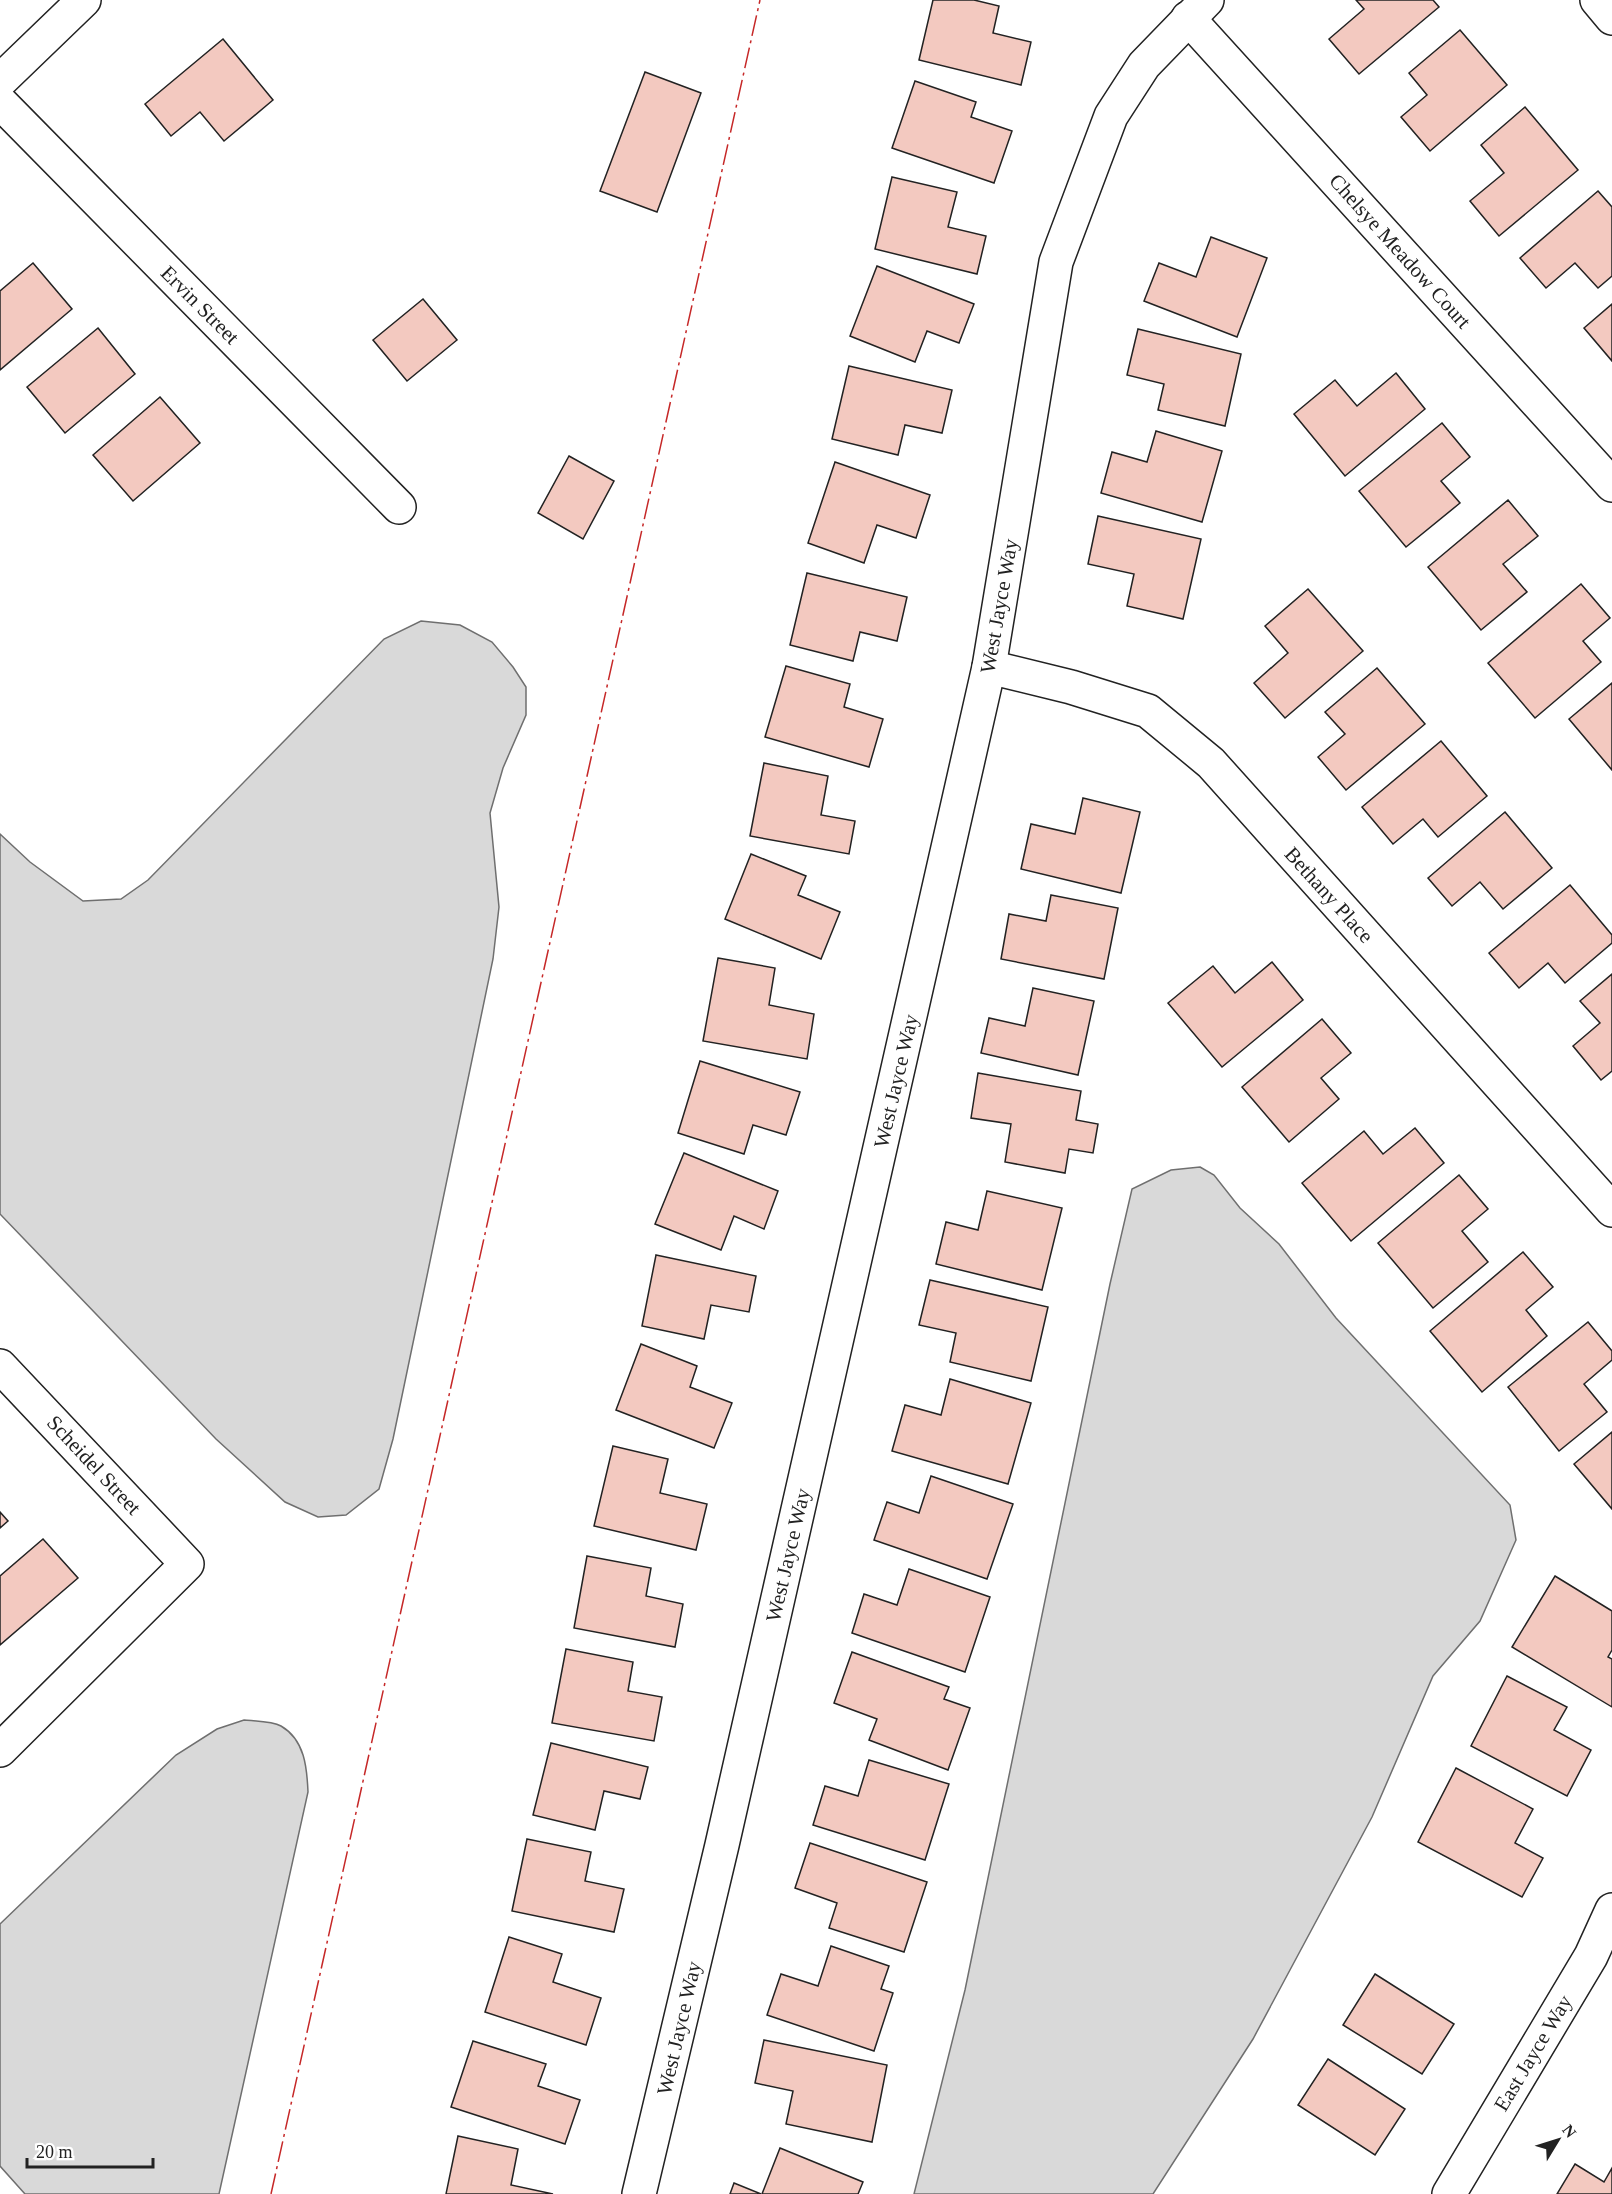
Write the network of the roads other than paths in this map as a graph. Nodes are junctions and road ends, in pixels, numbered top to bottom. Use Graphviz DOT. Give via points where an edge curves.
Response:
graph roads {
  1 [pos="84,0"];
  2 [pos="1596,0"];
  3 [pos="1198,9"];
  4 [pos="1612,18"];
  5 [pos="0,81"];
  6 [pos="0,102"];
  7 [pos="1612,485"];
  8 [pos="399,507"];
  9 [pos="989,668"];
  10 [pos="1612,1210"];
  11 [pos="0,1366"];
  12 [pos="0,1750"];
  13 [pos="1612,1910"];
  14 [pos="639,2194"];
  15 [pos="1449,2194"];
  1 -- 5 [label="street"];
  2 -- 4 [label="street"];
  3 -- 7 [label="street, Chelsye Meadow Court"];
  3 -- 9 [label="street, West Jayce Way" via="1144,65 1111,116 1056,262"];
  6 -- 8 [label="street, Ervin Street"];
  9 -- 10 [label="street, Bethany Place" via="1071,687 1148,711 1211,763"];
  9 -- 14 [label="street, West Jayce Way" via="728,1821"];
  11 -- 12 [label="street, Scheidel Street" via="187,1563"];
  13 -- 15 [label="street, East Jayce Way" via="1591,1956"];
}
